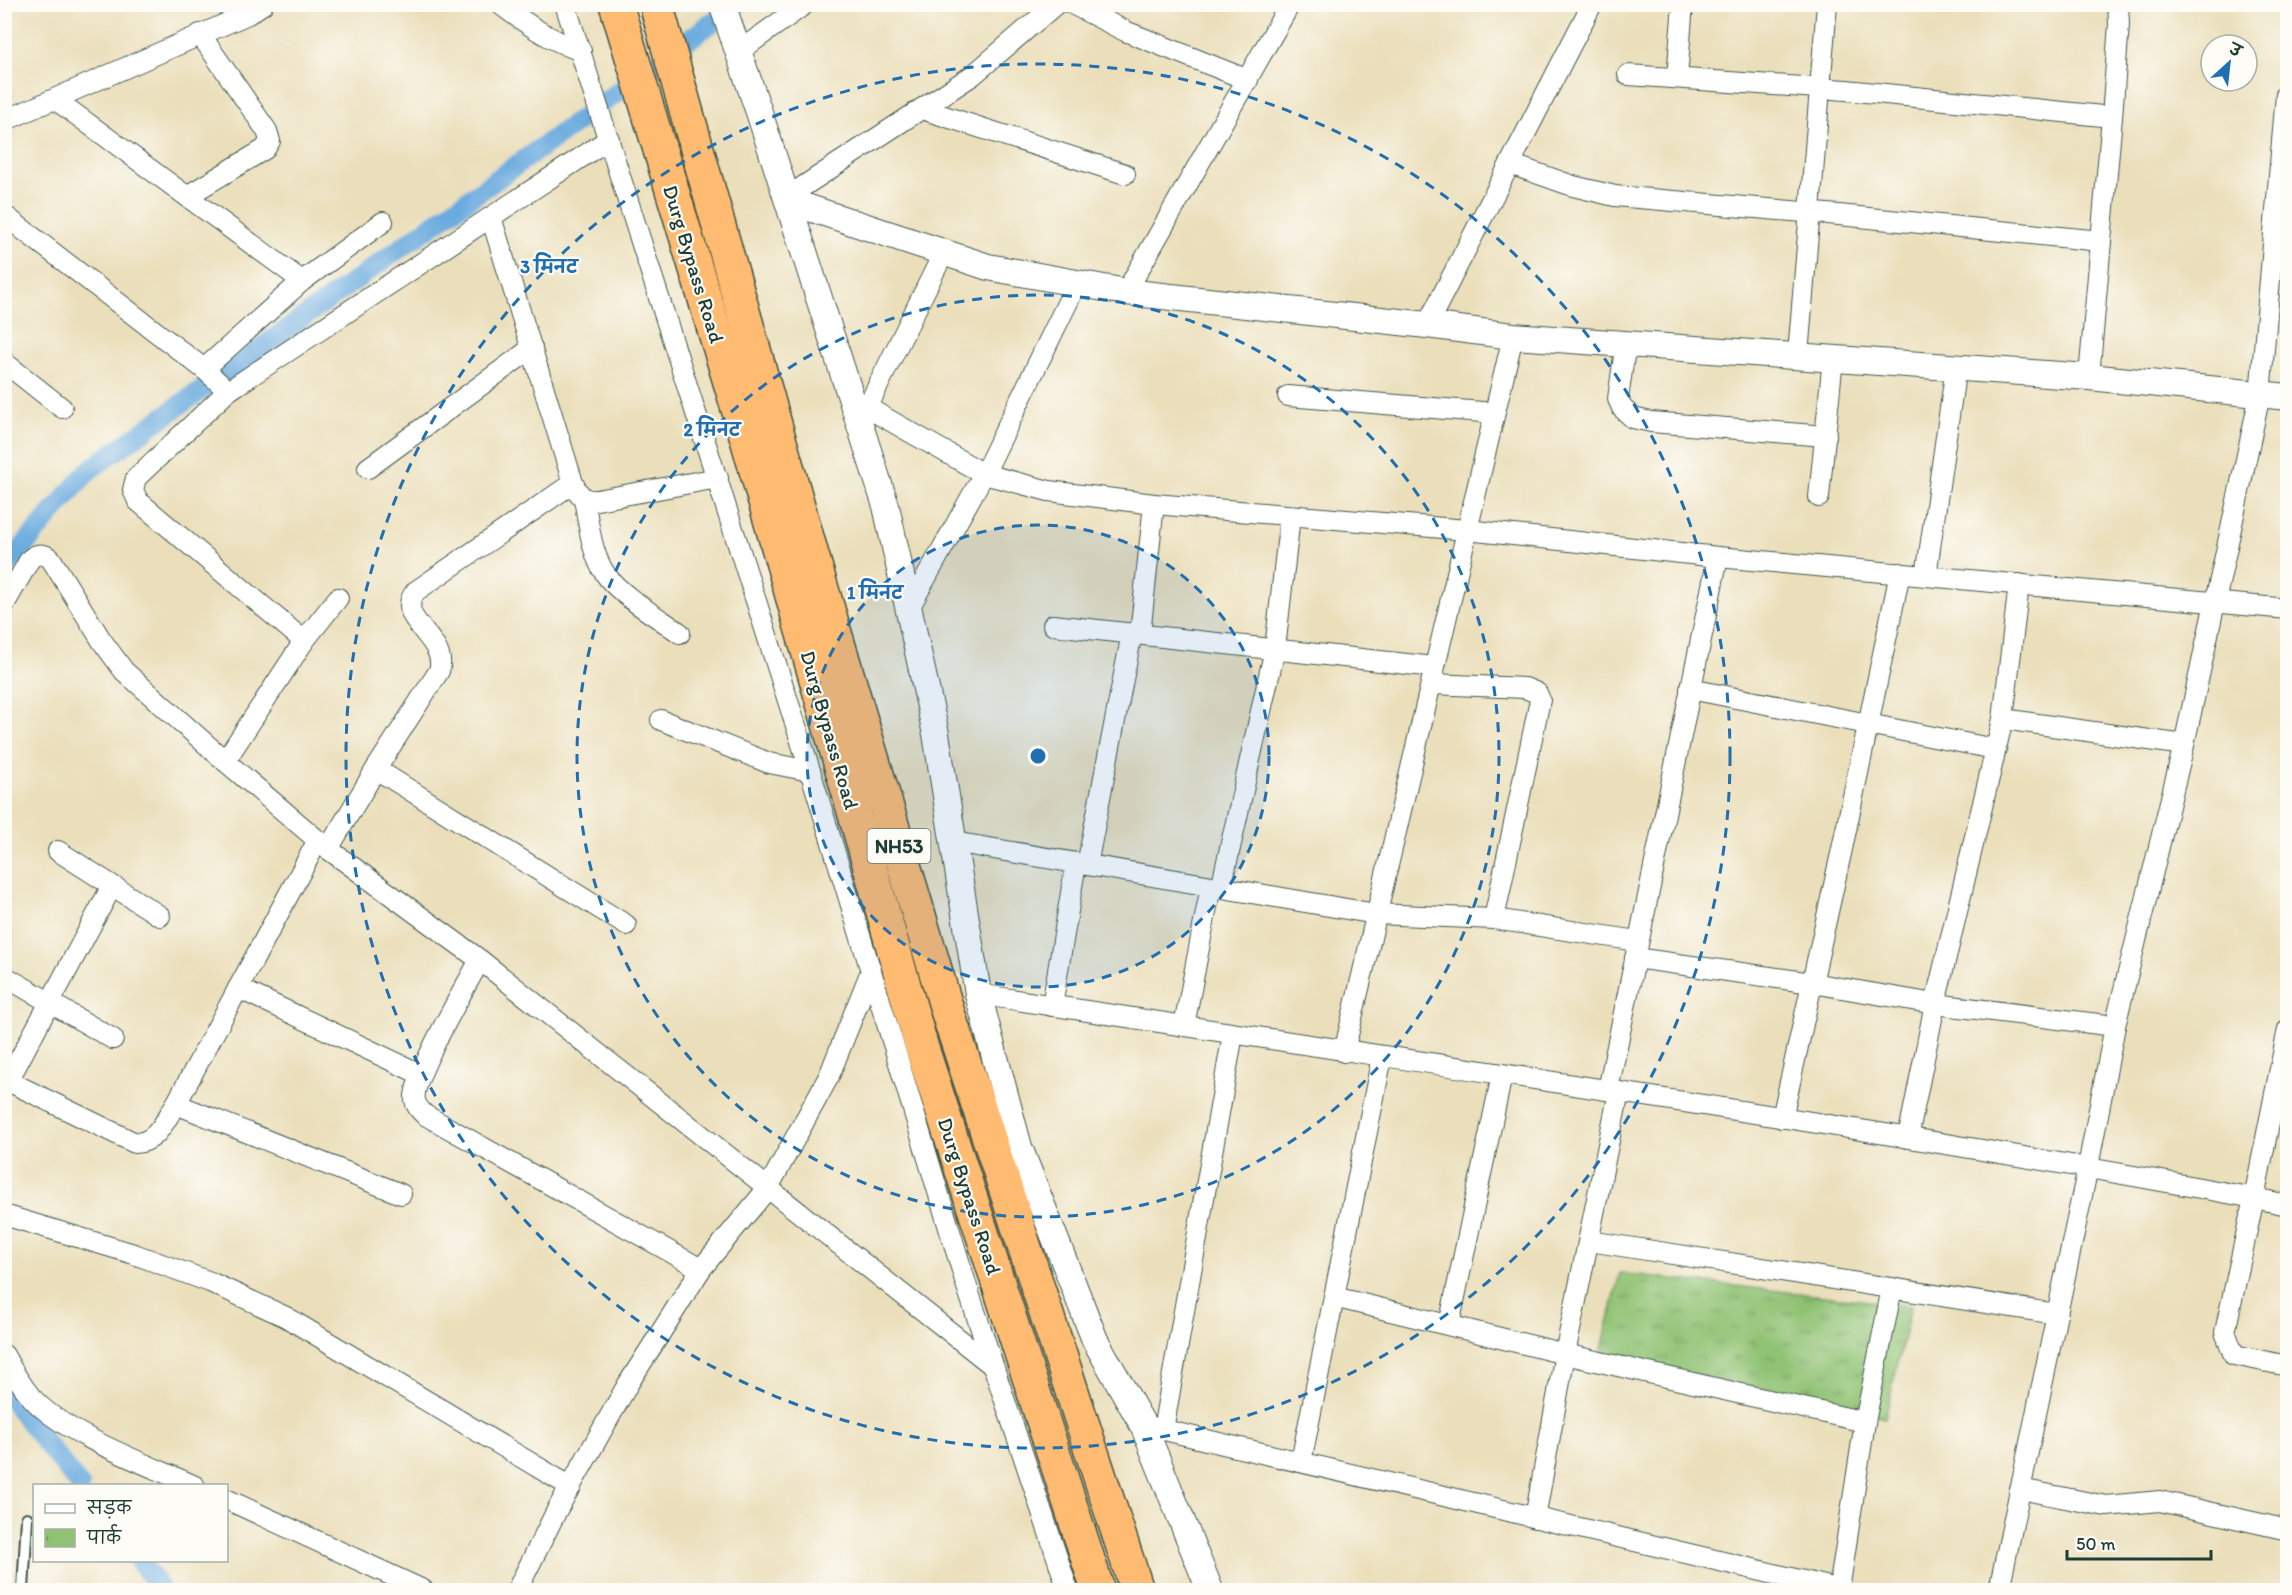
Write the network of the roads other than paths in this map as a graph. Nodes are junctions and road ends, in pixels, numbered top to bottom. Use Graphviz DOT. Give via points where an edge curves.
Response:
graph roads {
  1 [pos="263,4"];
  2 [pos="500,4"];
  3 [pos="565,4"];
  4 [pos="722,4"];
  5 [pos="805,4"];
  6 [pos="1056,4"];
  7 [pos="1072,4"];
  8 [pos="1290,4"];
  9 [pos="1592,4"];
  10 [pos="1683,4"];
  11 [pos="1827,4"];
  12 [pos="2118,4"];
  13 [pos="657,7"];
  14 [pos="621,20"];
  15 [pos="200,34"];
  16 [pos="581,51"];
  17 [pos="738,52"];
  18 [pos="1628,75"];
  19 [pos="1677,78"];
  20 [pos="1248,80"];
  21 [pos="1819,88"];
  22 [pos="2286,95"];
  23 [pos="56,100"];
  24 [pos="921,109"];
  25 [pos="2112,117"];
  26 [pos="4,121"];
  27 [pos="609,140"];
  28 [pos="1510,164"];
  29 [pos="1125,174"];
  30 [pos="187,196"];
  31 [pos="787,199"];
  32 [pos="1809,212"];
  33 [pos="4,215"];
  34 [pos="491,217"];
  35 [pos="382,222"];
  36 [pos="2101,242"];
  37 [pos="944,252"];
  38 [pos="302,281"];
  39 [pos="1077,283"];
  40 [pos="1126,292"];
  41 [pos="1426,324"];
  42 [pos="1513,336"];
  43 [pos="1626,342"];
  44 [pos="532,348"];
  45 [pos="1798,355"];
  46 [pos="1833,358"];
  47 [pos="4,362"];
  48 [pos="1956,367"];
  49 [pos="204,369"];
  50 [pos="2089,377"];
  51 [pos="228,391"];
  52 [pos="2260,395"];
  53 [pos="1288,396"];
  54 [pos="2288,397"];
  55 [pos="859,404"];
  56 [pos="62,408"];
  57 [pos="1494,413"];
  58 [pos="1826,436"];
  59 [pos="369,468"];
  60 [pos="984,474"];
  61 [pos="718,478"];
  62 [pos="579,491"];
  63 [pos="1819,497"];
  64 [pos="1155,504"];
  65 [pos="1290,516"];
  66 [pos="1467,530"];
  67 [pos="1718,557"];
  68 [pos="1900,573"];
  69 [pos="1926,576"];
  70 [pos="2019,584"];
  71 [pos="338,598"];
  72 [pos="2216,602"];
  73 [pos="4,605"];
  74 [pos="2288,609"];
  75 [pos="909,610"];
  76 [pos="1053,625"];
  77 [pos="680,633"];
  78 [pos="1136,634"];
  79 [pos="304,641"];
  80 [pos="1275,649"];
  81 [pos="1432,676"];
  82 [pos="1690,689"];
  83 [pos="2003,719"];
  84 [pos="661,720"];
  85 [pos="1868,725"];
  86 [pos="2184,745"];
  87 [pos="1995,749"];
  88 [pos="225,761"];
  89 [pos="376,769"];
  90 [pos="810,771"];
  91 [pos="953,842"];
  92 [pos="323,845"];
  93 [pos="58,851"];
  94 [pos="1082,864"];
  95 [pos="112,886"];
  96 [pos="1216,887"];
  97 [pos="1376,914"];
  98 [pos="160,916"];
  99 [pos="1494,919"];
  100 [pos="626,925"];
  101 [pos="1636,950"];
  102 [pos="480,960"];
  103 [pos="871,971"];
  104 [pos="4,976"];
  105 [pos="1812,982"];
  106 [pos="238,988"];
  107 [pos="978,994"];
  108 [pos="51,1003"];
  109 [pos="1935,1004"];
  110 [pos="1052,1006"];
  111 [pos="1184,1026"];
  112 [pos="2115,1026"];
  113 [pos="2288,1029"];
  114 [pos="1233,1034"];
  115 [pos="113,1039"];
  116 [pos="1344,1052"];
  117 [pos="1382,1057"];
  118 [pos="2285,1058"];
  119 [pos="420,1074"];
  120 [pos="1502,1075"];
  121 [pos="6,1080"];
  122 [pos="1613,1091"];
  123 [pos="176,1104"];
  124 [pos="1782,1118"];
  125 [pos="1908,1138"];
  126 [pos="2088,1167"];
  127 [pos="768,1188"];
  128 [pos="400,1194"];
  129 [pos="2254,1198"];
  130 [pos="2288,1205"];
  131 [pos="4,1215"];
  132 [pos="1588,1241"];
  133 [pos="701,1269"];
  134 [pos="1892,1288"];
  135 [pos="1334,1297"];
  136 [pos="2057,1314"];
  137 [pos="1449,1325"];
  138 [pos="4,1354"];
  139 [pos="1565,1354"];
  140 [pos="2288,1366"];
  141 [pos="994,1367"];
  142 [pos="1865,1422"];
  143 [pos="1153,1427"];
  144 [pos="1301,1462"];
  145 [pos="193,1484"];
  146 [pos="571,1487"];
  147 [pos="2020,1489"];
  148 [pos="228,1500"];
  149 [pos="27,1518"];
  150 [pos="1535,1518"];
  151 [pos="2288,1530"];
  152 [pos="23,1590"];
  153 [pos="423,1590"];
  154 [pos="517,1590"];
  155 [pos="1068,1590"];
  156 [pos="1098,1590"];
  157 [pos="1137,1590"];
  158 [pos="1210,1590"];
  159 [pos="1840,1590"];
  160 [pos="1999,1590"];
  1 -- 15 [label="street"];
  2 -- 16 [label="street" via="532,29"];
  3 -- 16 [label="street"];
  4 -- 17 [label="street"];
  5 -- 17 [label="street"];
  6 -- 24 [label="street" via="973,75"];
  7 -- 20 [label="street" via="1125,31"];
  8 -- 20 [label="street"];
  9 -- 28 [label="street"];
  10 -- 19 [label="street"];
  11 -- 21 [label="street"];
  12 -- 25 [label="street"];
  13 -- 157 [label="highway, Durg Bypass Road / NH53" via="816,569 948,1013"];
  14 -- 156 [label="highway, Durg Bypass Road / NH53" via="745,432 922,1048"];
  15 -- 23 [label="street"];
  15 -- 30 [label="street" via="270,141 265,149"];
  16 -- 27 [label="street"];
  17 -- 31 [label="street"];
  18 -- 19 [label="street"];
  19 -- 21 [label="street"];
  20 -- 40 [label="street"];
  21 -- 25 [label="street"];
  21 -- 32 [label="street"];
  22 -- 52 [label="street"];
  23 -- 26 [label="street"];
  23 -- 30 [label="street"];
  24 -- 29 [label="street"];
  24 -- 31 [label="street"];
  25 -- 36 [label="street"];
  27 -- 34 [label="street"];
  27 -- 61 [label="street"];
  28 -- 32 [label="street" via="1616,196"];
  28 -- 41 [label="street"];
  30 -- 38 [label="street"];
  31 -- 37 [label="street"];
  31 -- 55 [label="street"];
  32 -- 36 [label="street"];
  32 -- 45 [label="street"];
  33 -- 49 [label="street"];
  34 -- 44 [label="street"];
  34 -- 51 [label="street"];
  35 -- 38 [label="street"];
  36 -- 50 [label="street"];
  37 -- 39 [label="street" via="988,267"];
  37 -- 55 [label="street"];
  38 -- 49 [label="street"];
  39 -- 40 [label="street"];
  39 -- 60 [label="street"];
  40 -- 41 [label="street"];
  41 -- 42 [label="street"];
  42 -- 43 [label="street"];
  42 -- 57 [label="street"];
  43 -- 45 [label="street"];
  43 -- 58 [label="street" via="1618,399 1633,418"];
  44 -- 59 [label="street"];
  44 -- 62 [label="street"];
  45 -- 46 [label="street"];
  46 -- 48 [label="street"];
  46 -- 58 [label="street"];
  47 -- 56 [label="street"];
  48 -- 50 [label="street"];
  48 -- 69 [label="street"];
  49 -- 51 [label="street"];
  50 -- 52 [label="street"];
  51 -- 79 [label="street" via="136,478 134,496"];
  52 -- 54 [label="street"];
  52 -- 72 [label="street"];
  53 -- 57 [label="street"];
  55 -- 60 [label="street"];
  55 -- 75 [label="street"];
  57 -- 66 [label="street"];
  58 -- 63 [label="street"];
  60 -- 64 [label="street" via="1048,491"];
  60 -- 75 [label="street"];
  61 -- 62 [label="street" via="597,500"];
  61 -- 90 [label="street"];
  62 -- 77 [label="street" via="605,573 615,586"];
  62 -- 89 [label="street" via="411,597 410,611 433,642 442,662"];
  64 -- 65 [label="street"];
  64 -- 78 [label="street"];
  65 -- 66 [label="street"];
  65 -- 80 [label="street"];
  66 -- 67 [label="street"];
  66 -- 81 [label="street"];
  67 -- 68 [label="street"];
  67 -- 82 [label="street"];
  68 -- 69 [label="street"];
  68 -- 85 [label="street"];
  69 -- 70 [label="street"];
  70 -- 72 [label="street"];
  70 -- 83 [label="street"];
  71 -- 79 [label="street"];
  72 -- 74 [label="street"];
  72 -- 86 [label="street"];
  73 -- 88 [label="street" via="30,560 38,555 47,556 124,671"];
  75 -- 91 [label="street" via="936,734"];
  76 -- 78 [label="street"];
  78 -- 80 [label="street"];
  78 -- 94 [label="street"];
  79 -- 88 [label="street"];
  80 -- 81 [label="street"];
  80 -- 96 [label="street"];
  81 -- 97 [label="street"];
  81 -- 99 [label="street" via="1525,688 1538,693 1540,700"];
  82 -- 85 [label="street"];
  82 -- 101 [label="street"];
  83 -- 86 [label="street"];
  83 -- 87 [label="street"];
  84 -- 90 [label="street" via="769,763"];
  85 -- 87 [label="street"];
  85 -- 105 [label="street"];
  86 -- 112 [label="street"];
  87 -- 109 [label="street"];
  88 -- 92 [label="street"];
  89 -- 92 [label="street"];
  89 -- 100 [label="street"];
  90 -- 103 [label="street"];
  91 -- 94 [label="street"];
  91 -- 107 [label="street"];
  92 -- 102 [label="street"];
  92 -- 106 [label="street"];
  93 -- 95 [label="street"];
  94 -- 96 [label="street"];
  94 -- 110 [label="street"];
  95 -- 98 [label="street"];
  95 -- 108 [label="street"];
  96 -- 97 [label="street"];
  96 -- 111 [label="street"];
  97 -- 99 [label="street"];
  97 -- 116 [label="street"];
  99 -- 101 [label="street"];
  101 -- 105 [label="street"];
  101 -- 122 [label="street"];
  102 -- 119 [label="street"];
  102 -- 127 [label="street"];
  103 -- 127 [label="street" via="829,1076"];
  103 -- 141 [label="street"];
  104 -- 108 [label="street"];
  105 -- 109 [label="street"];
  105 -- 124 [label="street"];
  106 -- 119 [label="street"];
  106 -- 123 [label="street"];
  107 -- 110 [label="street"];
  107 -- 143 [label="street" via="1019,1147 1095,1340"];
  108 -- 115 [label="street"];
  108 -- 121 [label="street"];
  109 -- 112 [label="street"];
  109 -- 125 [label="street"];
  110 -- 111 [label="street"];
  111 -- 114 [label="street"];
  112 -- 126 [label="street"];
  113 -- 118 [label="street"];
  114 -- 116 [label="street"];
  114 -- 143 [label="street"];
  116 -- 117 [label="street"];
  117 -- 120 [label="street"];
  117 -- 135 [label="street"];
  118 -- 129 [label="street"];
  119 -- 133 [label="street" via="414,1101 425,1115"];
  120 -- 122 [label="street"];
  120 -- 137 [label="street"];
  121 -- 123 [label="street" via="135,1143 151,1139"];
  122 -- 124 [label="street"];
  122 -- 132 [label="street"];
  123 -- 128 [label="street"];
  124 -- 125 [label="street"];
  125 -- 126 [label="street"];
  126 -- 129 [label="street"];
  126 -- 136 [label="street"];
  127 -- 133 [label="street"];
  127 -- 141 [label="street"];
  129 -- 130 [label="street"];
  129 -- 140 [label="street" via="2225,1332 2234,1355"];
  131 -- 146 [label="street" via="145,1258 286,1317"];
  132 -- 134 [label="street"];
  132 -- 139 [label="street"];
  133 -- 146 [label="street" via="628,1384"];
  134 -- 136 [label="street"];
  134 -- 142 [label="street"];
  135 -- 137 [label="street"];
  135 -- 144 [label="street"];
  136 -- 147 [label="street"];
  137 -- 139 [label="street"];
  138 -- 145 [label="street" via="32,1398 48,1413 70,1428"];
  139 -- 142 [label="street"];
  139 -- 150 [label="street"];
  141 -- 155 [label="street"];
  142 -- 159 [label="street"];
  143 -- 144 [label="street"];
  143 -- 158 [label="street"];
  144 -- 150 [label="street"];
  146 -- 154 [label="street"];
  147 -- 151 [label="street" via="2106,1506 2160,1501"];
  147 -- 160 [label="street"];
  148 -- 153 [label="street"];
  149 -- 152 [label="lane"];
  150 -- 159 [label="street"];
}
